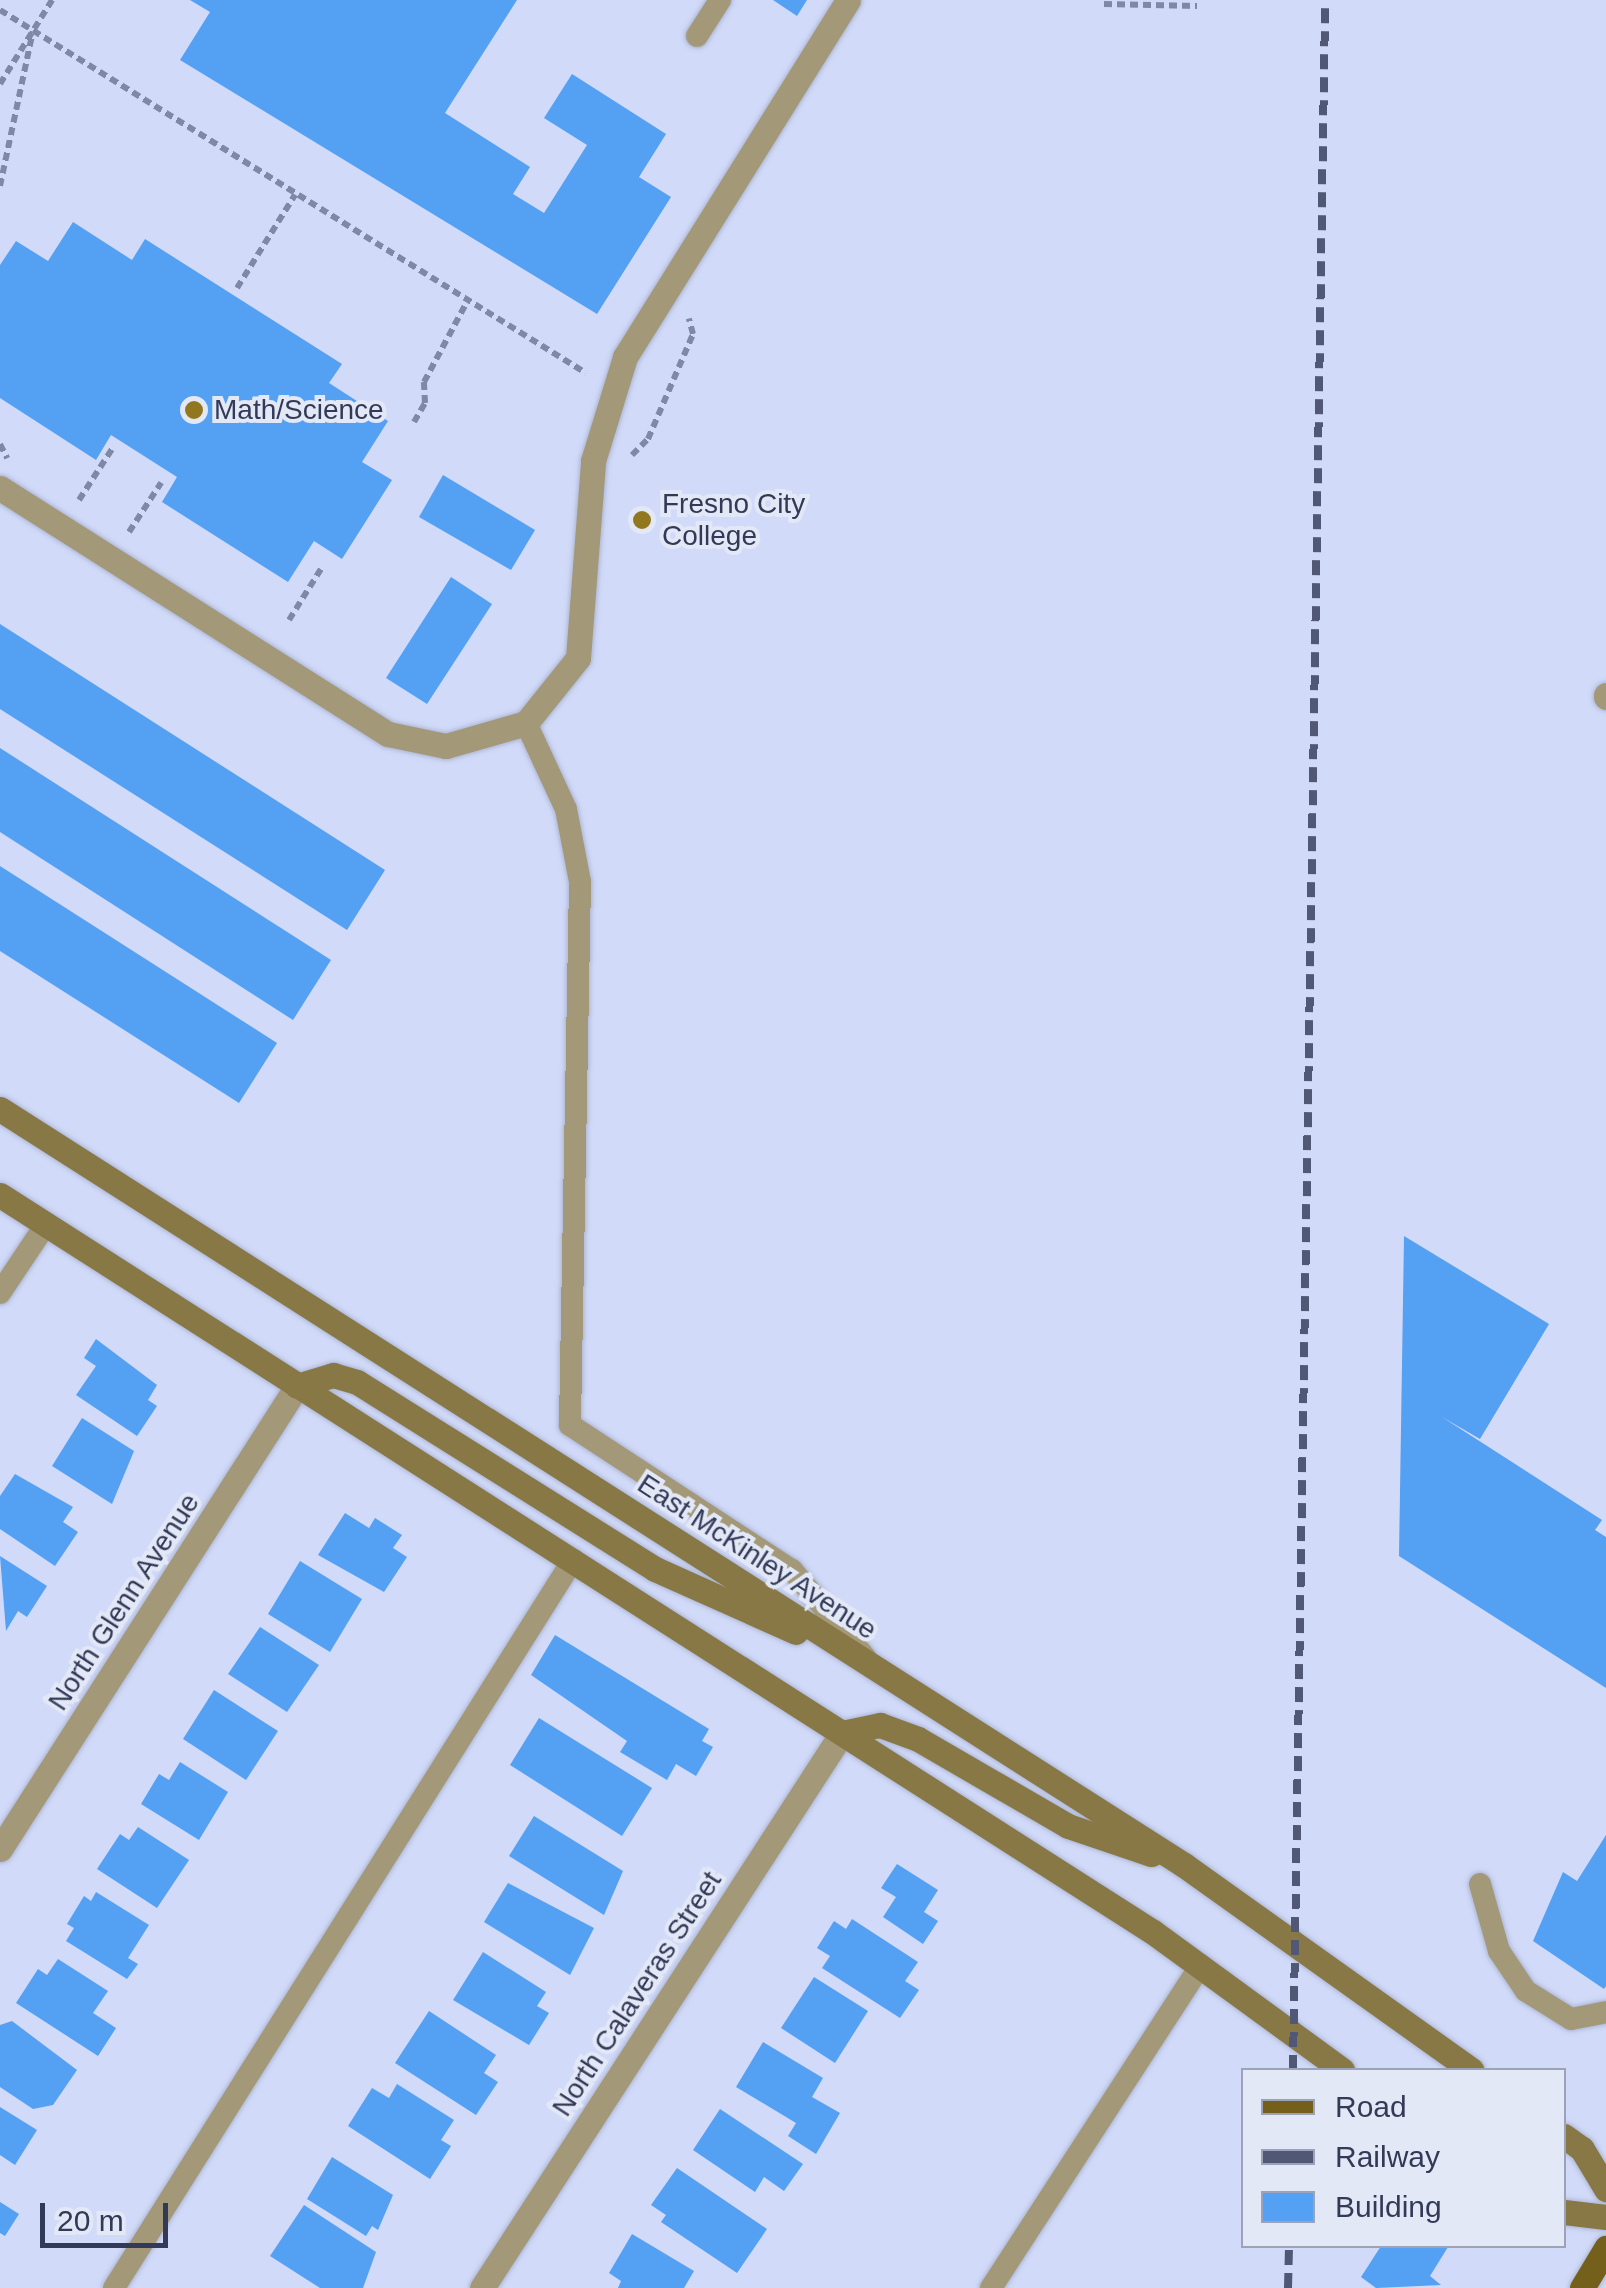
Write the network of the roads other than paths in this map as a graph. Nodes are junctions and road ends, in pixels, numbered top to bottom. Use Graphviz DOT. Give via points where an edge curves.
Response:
graph roads {
  1 [pos="720,0"];
  2 [pos="848,0"];
  3 [pos="697,36"];
  4 [pos="0,488"];
  5 [pos="526,722"];
  6 [pos="0,1109"];
  7 [pos="0,1195"];
  8 [pos="46,1224"];
  9 [pos="0,1294"];
  10 [pos="297,1386"];
  11 [pos="573,1560"];
  12 [pos="873,1667"];
  13 [pos="842,1733"];
  14 [pos="0,1849"];
  15 [pos="1184,1864"];
  16 [pos="1480,1884"];
  17 [pos="1201,1966"];
  18 [pos="1606,2012"];
  19 [pos="1339,2068"];
  20 [pos="1468,2068"];
  21 [pos="1566,2137"];
  22 [pos="1606,2189"];
  23 [pos="1566,2212"];
  24 [pos="1606,2217"];
  25 [pos="1606,2248"];
  26 [pos="114,2288"];
  27 [pos="482,2288"];
  28 [pos="991,2288"];
  29 [pos="1582,2288"];
  1 -- 3 [label="lane"];
  2 -- 5 [label="street" via="626,357 594,461 578,658"];
  4 -- 5 [label="street" via="388,734 446,746"];
  5 -- 12 [label="lane" via="566,809 580,882 570,1425 792,1570"];
  6 -- 12 [label="main road, East McKinley Avenue"];
  7 -- 8 [label="main road"];
  8 -- 9 [label="lane"];
  8 -- 10 [label="main road"];
  10 -- 11 [label="main road"];
  10 -- 12 [label="main road" via="333,1375 357,1382 655,1569"];
  10 -- 14 [label="street, North Glenn Avenue"];
  11 -- 13 [label="main road"];
  11 -- 26 [label="lane"];
  12 -- 15 [label="main road, East McKinley Avenue"];
  13 -- 15 [label="main road" via="880,1725 918,1739 1068,1826"];
  13 -- 17 [label="main road"];
  13 -- 27 [label="street, North Calaveras Street"];
  15 -- 20 [label="main road, East McKinley Avenue"];
  16 -- 18 [label="lane" via="1499,1951 1526,1991 1571,2019"];
  17 -- 19 [label="main road"];
  17 -- 28 [label="lane"];
  21 -- 22 [label="main road" via="1582,2149"];
  23 -- 24 [label="main road"];
  25 -- 29 [label="main road"];
}
